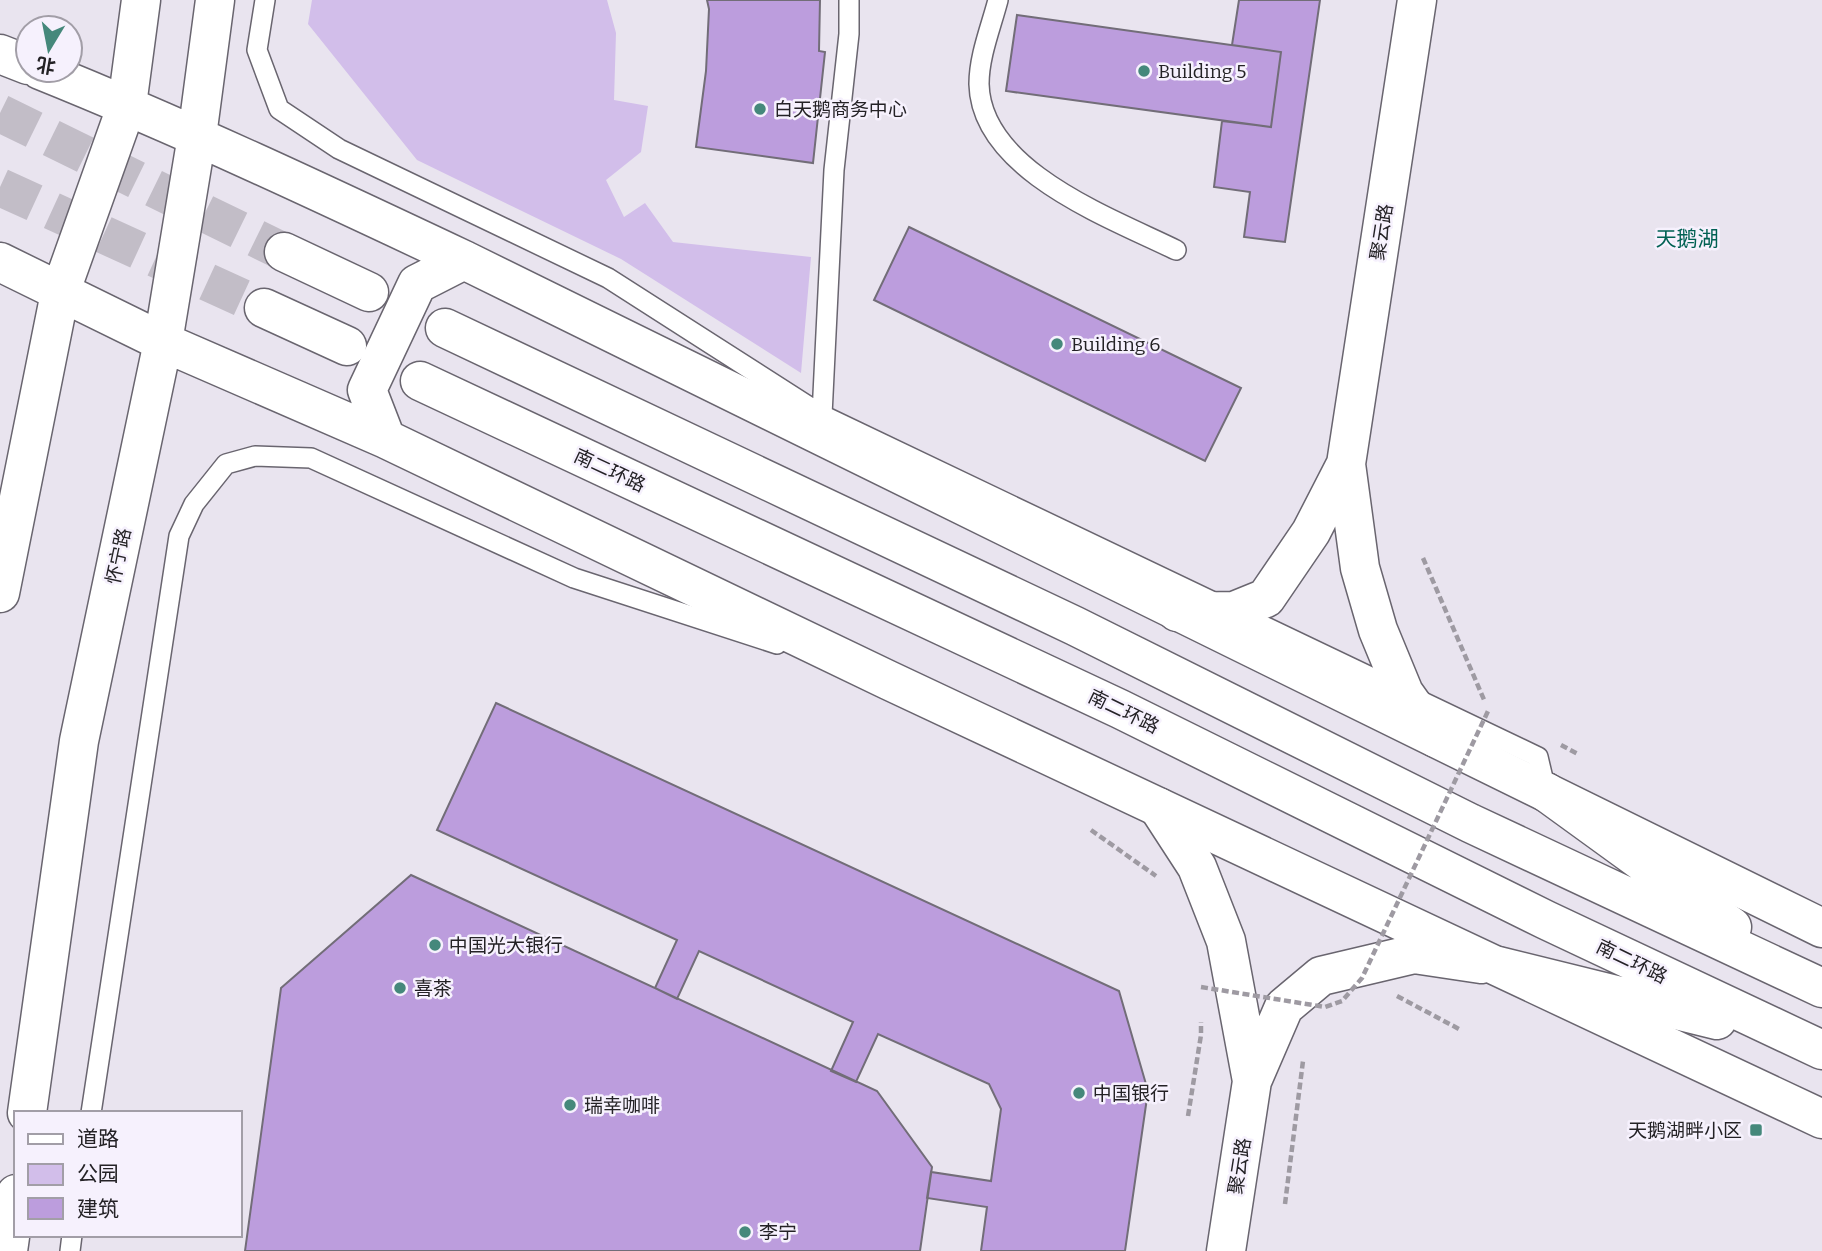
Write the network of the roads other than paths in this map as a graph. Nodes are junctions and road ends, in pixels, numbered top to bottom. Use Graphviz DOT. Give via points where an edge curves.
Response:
graph roads {
  1 [pos="141,0"];
  2 [pos="215,0"];
  3 [pos="265,0"];
  4 [pos="849,0"];
  5 [pos="998,0"];
  6 [pos="1417,0"];
  7 [pos="75,84"];
  8 [pos="127,105"];
  9 [pos="197,136"];
  10 [pos="1176,250"];
  11 [pos="284,253"];
  12 [pos="464,260"];
  13 [pos="0,262"];
  14 [pos="369,292"];
  15 [pos="60,293"];
  16 [pos="264,308"];
  17 [pos="446,328"];
  18 [pos="163,342"];
  19 [pos="347,346"];
  20 [pos="421,381"];
  21 [pos="822,415"];
  22 [pos="386,439"];
  23 [pos="1346,464"];
  24 [pos="0,593"];
  25 [pos="1234,611"];
  26 [pos="1177,612"];
  27 [pos="888,680"];
  28 [pos="1404,693"];
  29 [pos="1436,738"];
  30 [pos="1546,792"];
  31 [pos="1158,807"];
  32 [pos="1822,928"];
  33 [pos="1498,966"];
  34 [pos="1815,985"];
  35 [pos="1809,1045"];
  36 [pos="1252,1081"];
  37 [pos="27,1111"];
  38 [pos="91,1111"];
  39 [pos="1822,1119"];
  40 [pos="14,1208"];
  41 [pos="8,1251"];
  42 [pos="1226,1251"];
  1 -- 8 [label="main road"];
  2 -- 9 [label="main road, 怀宁路"];
  3 -- 21 [label="lane" via="257,50 279,109 339,149 608,278"];
  4 -- 21 [label="lane" via="834,170"];
  5 -- 10 [label="lane" via="979,85 986,116 1010,153 1054,190"];
  6 -- 23 [label="main road, 聚云路"];
  7 -- 8 [label="main road"];
  8 -- 9 [label="main road"];
  8 -- 15 [label="main road"];
  9 -- 12 [label="main road"];
  9 -- 18 [label="main road, 怀宁路"];
  11 -- 14 [label="main road"];
  12 -- 22 [label="main road" via="417,284 367,390"];
  12 -- 26 [label="main road"];
  13 -- 15 [label="main road"];
  15 -- 18 [label="main road"];
  15 -- 24 [label="main road"];
  16 -- 19 [label="main road"];
  17 -- 34 [label="main road"];
  18 -- 22 [label="main road"];
  18 -- 37 [label="main road, 怀宁路" via="79,741"];
  20 -- 35 [label="main road, 南二环路" via="1120,709"];
  21 -- 25 [label="lane"];
  22 -- 27 [label="main road"];
  23 -- 25 [label="main road, 聚云路" via="1311,531 1265,598"];
  23 -- 28 [label="main road, 聚云路" via="1360,568 1378,630"];
  25 -- 26 [label="main road, 聚云路"];
  25 -- 28 [label="lane"];
  26 -- 29 [label="main road"];
  27 -- 31 [label="main road"];
  27 -- 38 [label="lane" via="574,578 311,458 255,456 226,464 194,504 179,536"];
  28 -- 29 [label="main road, 聚云路"];
  28 -- 30 [label="lane" via="1538,757"];
  29 -- 30 [label="main road"];
  30 -- 32 [label="main road"];
  30 -- 34 [label="main road"];
  31 -- 33 [label="main road"];
  31 -- 36 [label="main road" via="1197,867 1226,940"];
  33 -- 35 [label="main road"];
  33 -- 36 [label="main road" via="1414,954 1321,976 1284,1007"];
  33 -- 39 [label="main road"];
  36 -- 42 [label="main road, 聚云路"];
  40 -- 41 [label="main road"];
}
